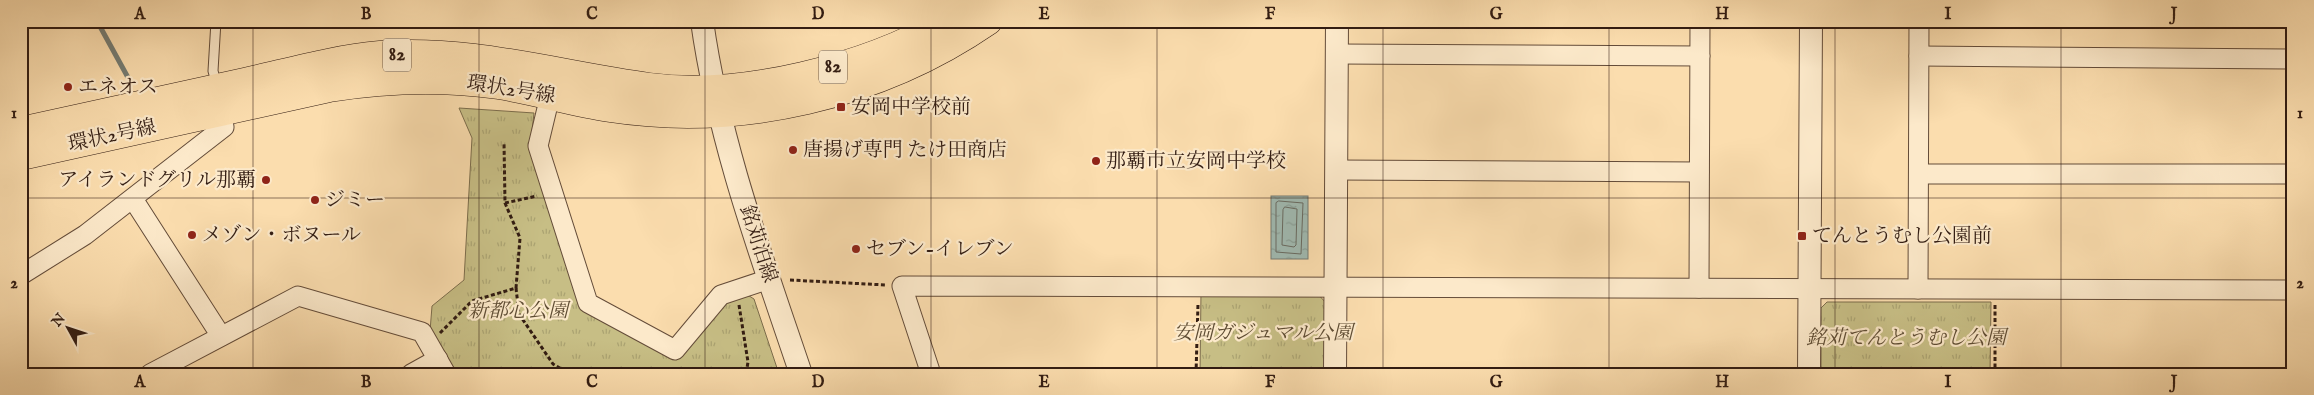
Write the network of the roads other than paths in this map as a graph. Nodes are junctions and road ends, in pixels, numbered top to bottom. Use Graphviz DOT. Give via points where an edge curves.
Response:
graph roads {
  1 [pos="216,21"];
  2 [pos="702,21"];
  3 [pos="947,21"];
  4 [pos="988,21"];
  5 [pos="1337,21"];
  6 [pos="1700,21"];
  7 [pos="1811,21"];
  8 [pos="1919,21"];
  9 [pos="1337,54"];
  10 [pos="1700,56"];
  11 [pos="1919,56"];
  12 [pos="2293,58"];
  13 [pos="550,96"];
  14 [pos="219,100"];
  15 [pos="715,102"];
  16 [pos="21,131"];
  17 [pos="21,156"];
  18 [pos="1337,170"];
  19 [pos="1699,172"];
  20 [pos="1919,174"];
  21 [pos="2293,174"];
  22 [pos="133,199"];
  23 [pos="21,275"];
  24 [pos="769,279"];
  25 [pos="1334,286"];
  26 [pos="1700,288"];
  27 [pos="1810,288"];
  28 [pos="1918,289"];
  29 [pos="2293,290"];
  30 [pos="221,336"];
  31 [pos="438,359"];
  32 [pos="150,374"];
  33 [pos="411,374"];
  34 [pos="801,374"];
  35 [pos="930,374"];
  36 [pos="1335,374"];
  37 [pos="1809,374"];
  1 -- 14 [label="lane" via="213,72"];
  2 -- 15 [label="street, 銘苅泊線"];
  3 -- 15 [label="main road, 環状2号線 / 82" via="878,53 754,86"];
  4 -- 15 [label="main road, 環状2号線 / 82" via="932,56 885,77 831,94 766,108"];
  5 -- 9 [label="street"];
  6 -- 10 [label="street"];
  7 -- 27 [label="street"];
  8 -- 11 [label="street"];
  9 -- 10 [label="street"];
  9 -- 18 [label="street"];
  10 -- 19 [label="street"];
  11 -- 12 [label="street"];
  11 -- 20 [label="street"];
  13 -- 14 [label="main road, 環状2号線 / 82" via="498,85 442,79 378,80"];
  13 -- 15 [label="main road, 環状2号線 / 82" via="610,108 663,113"];
  13 -- 24 [label="street" via="538,146 588,303 675,350 721,295"];
  14 -- 15 [label="main road, 環状2号線 / 82" via="321,64 381,55 441,54 501,60"];
  14 -- 16 [label="main road, 環状2号線 / 82"];
  14 -- 17 [label="main road, 環状2号線 / 82"];
  14 -- 22 [label="street" via="224,127"];
  15 -- 24 [label="street, 銘苅泊線"];
  18 -- 19 [label="street"];
  18 -- 25 [label="street"];
  19 -- 26 [label="street"];
  20 -- 21 [label="street"];
  20 -- 28 [label="street"];
  22 -- 23 [label="street" via="85,235"];
  22 -- 30 [label="street"];
  24 -- 34 [label="street, 銘苅泊線"];
  25 -- 26 [label="street"];
  25 -- 35 [label="street" via="902,286"];
  25 -- 36 [label="street"];
  26 -- 27 [label="street"];
  27 -- 28 [label="street"];
  27 -- 37 [label="street"];
  28 -- 29 [label="street"];
  30 -- 31 [label="street" via="298,296 422,332"];
  30 -- 32 [label="street"];
  31 -- 33 [label="street"];
}
